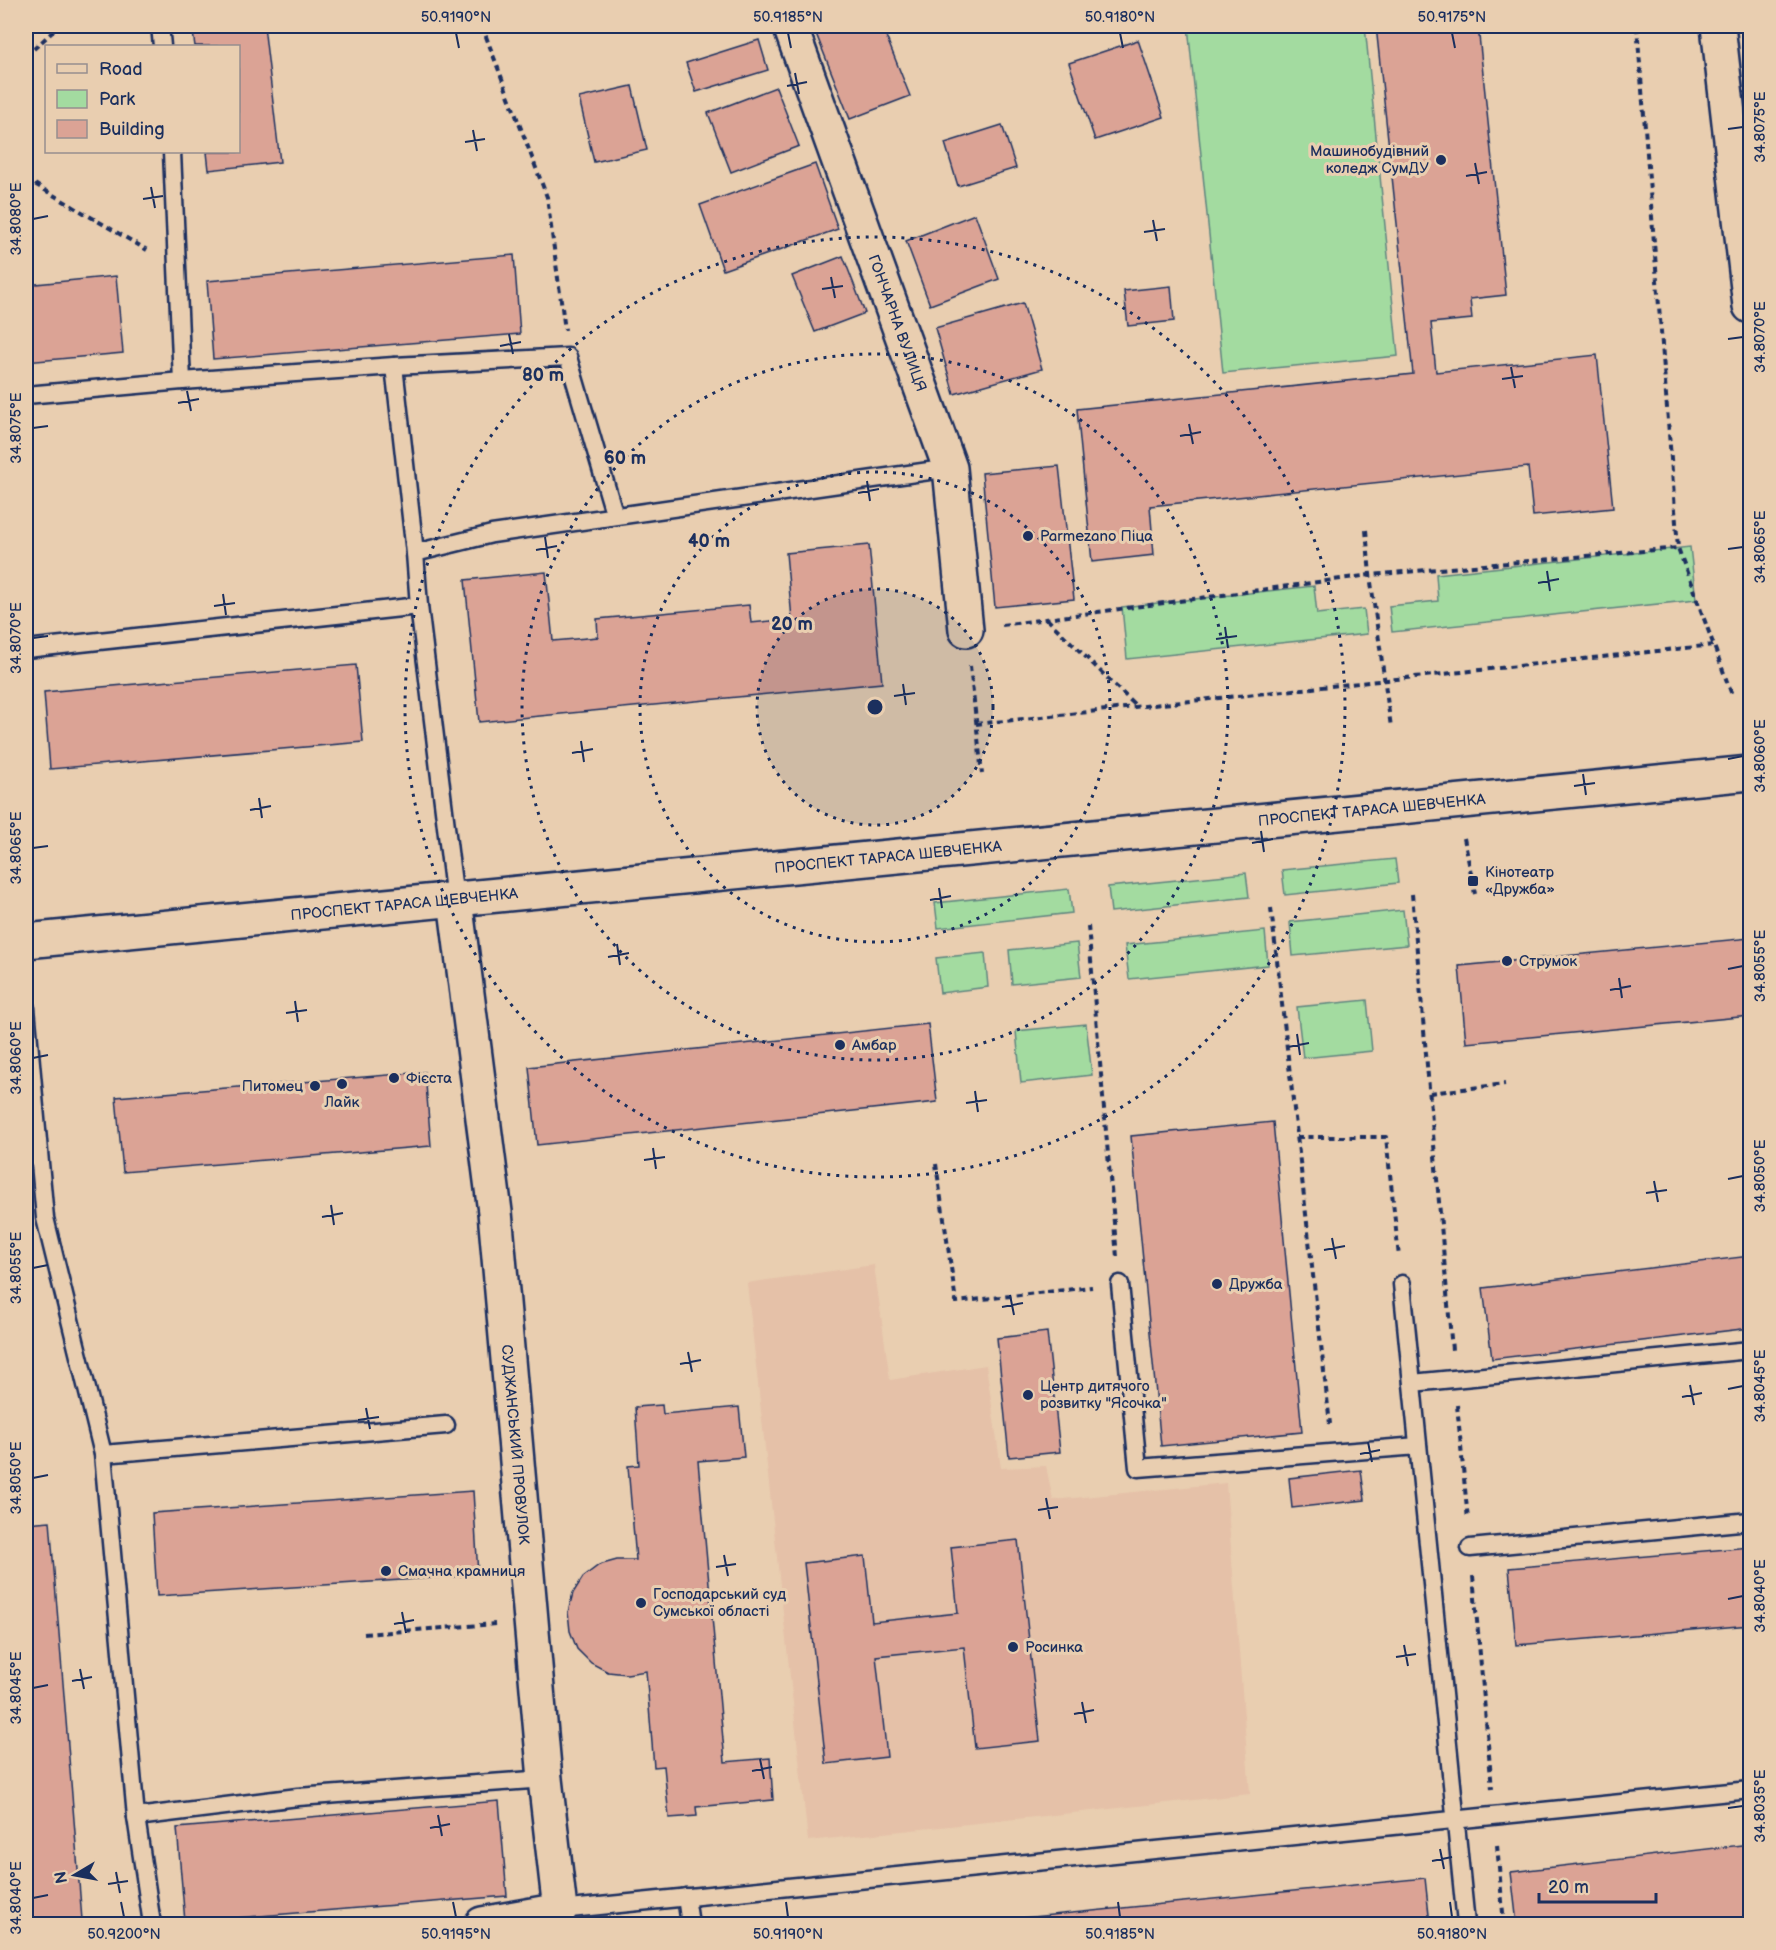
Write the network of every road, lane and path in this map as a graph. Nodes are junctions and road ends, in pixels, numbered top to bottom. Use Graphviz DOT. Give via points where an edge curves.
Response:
graph roads {
  1 [pos="59,26"];
  2 [pos="160,26"];
  3 [pos="482,26"];
  4 [pos="790,26"];
  5 [pos="1637,26"];
  6 [pos="1718,26"];
  7 [pos="162,45"];
  8 [pos="26,56"];
  9 [pos="172,153"];
  10 [pos="26,179"];
  11 [pos="177,268"];
  12 [pos="1750,306"];
  13 [pos="568,357"];
  14 [pos="394,366"];
  15 [pos="182,381"];
  16 [pos="26,395"];
  17 [pos="950,468"];
  18 [pos="615,516"];
  19 [pos="1366,530"];
  20 [pos="1678,548"];
  21 [pos="415,553"];
  22 [pos="1370,574"];
  23 [pos="419,606"];
  24 [pos="1047,618"];
  25 [pos="966,630"];
  26 [pos="1714,645"];
  27 [pos="26,649"];
  28 [pos="1384,680"];
  29 [pos="1732,695"];
  30 [pos="1136,706"];
  31 [pos="976,724"];
  32 [pos="1391,727"];
  33 [pos="1750,773"];
  34 [pos="982,774"];
  35 [pos="1457,802"];
  36 [pos="1475,894"];
  37 [pos="455,900"];
  38 [pos="1271,908"];
  39 [pos="1088,926"];
  40 [pos="26,941"];
  41 [pos="26,1008"];
  42 [pos="1504,1084"];
  43 [pos="1430,1093"];
  44 [pos="1297,1137"];
  45 [pos="936,1164"];
  46 [pos="1119,1284"];
  47 [pos="1402,1284"];
  48 [pos="1750,1350"];
  49 [pos="1412,1383"];
  50 [pos="446,1425"];
  51 [pos="1418,1446"];
  52 [pos="1333,1452"];
  53 [pos="104,1454"];
  54 [pos="1750,1521"];
  55 [pos="1470,1548"];
  56 [pos="531,1621"];
  57 [pos="364,1634"];
  58 [pos="545,1779"];
  59 [pos="1750,1790"];
  60 [pos="136,1817"];
  61 [pos="1455,1820"];
  62 [pos="686,1897"];
  63 [pos="560,1910"];
  64 [pos="152,1924"];
  65 [pos="482,1924"];
  66 [pos="690,1924"];
  67 [pos="1466,1924"];
  1 -- 8 [label="path"];
  2 -- 7 [label="lane"];
  3 -- 13 [label="path" via="547,197"];
  4 -- 17 [label="street, ГОНЧАРНА ВУЛИЦЯ"];
  5 -- 20 [label="path"];
  6 -- 12 [label="street"];
  9 -- 11 [label="lane"];
  10 -- 11 [label="path"];
  11 -- 15 [label="lane"];
  13 -- 14 [label="lane"];
  13 -- 18 [label="lane"];
  14 -- 15 [label="lane"];
  14 -- 21 [label="lane"];
  15 -- 16 [label="lane"];
  17 -- 18 [label="lane"];
  17 -- 25 [label="street, ГОНЧАРНА ВУЛИЦЯ"];
  18 -- 21 [label="lane" via="492,534"];
  19 -- 22 [label="path"];
  20 -- 22 [label="path"];
  20 -- 26 [label="path"];
  21 -- 23 [label="lane"];
  22 -- 24 [label="path"];
  22 -- 28 [label="path"];
  23 -- 27 [label="lane"];
  23 -- 37 [label="lane"];
  24 -- 25 [label="path"];
  24 -- 30 [label="path"];
  25 -- 31 [label="path"];
  26 -- 28 [label="path"];
  26 -- 29 [label="path"];
  28 -- 30 [label="path"];
  28 -- 32 [label="path"];
  30 -- 31 [label="path"];
  31 -- 34 [label="path"];
  33 -- 35 [label="street, ПРОСПЕКТ ТАРАСА ШЕВЧЕНКА"];
  35 -- 36 [label="path"];
  35 -- 37 [label="street, ПРОСПЕКТ ТАРАСА ШЕВЧЕНКА"];
  37 -- 40 [label="street, ПРОСПЕКТ ТАРАСА ШЕВЧЕНКА"];
  37 -- 56 [label="street, СУДЖАНСЬКИЙ ПРОВУЛОК" via="495,1212"];
  38 -- 44 [label="path"];
  39 -- 46 [label="path"];
  41 -- 53 [label="lane" via="45,1218"];
  42 -- 43 [label="path"];
  44 -- 47 [label="path" via="1386,1137"];
  44 -- 52 [label="path"];
  45 -- 46 [label="path" via="956,1302"];
  46 -- 52 [label="lane" via="1138,1468"];
  47 -- 49 [label="lane"];
  48 -- 49 [label="lane"];
  49 -- 51 [label="lane"];
  50 -- 53 [label="lane"];
  51 -- 52 [label="lane"];
  51 -- 61 [label="lane"];
  53 -- 60 [label="lane"];
  54 -- 55 [label="lane"];
  56 -- 57 [label="path"];
  56 -- 58 [label="street, СУДЖАНСЬКИЙ ПРОВУЛОК"];
  58 -- 60 [label="lane" via="298,1797"];
  58 -- 63 [label="street, СУДЖАНСЬКИЙ ПРОВУЛОК"];
  59 -- 61 [label="lane"];
  60 -- 64 [label="lane"];
  61 -- 62 [label="lane"];
  61 -- 67 [label="lane"];
  62 -- 63 [label="lane"];
  62 -- 66 [label="lane"];
  63 -- 65 [label="street"];
}
